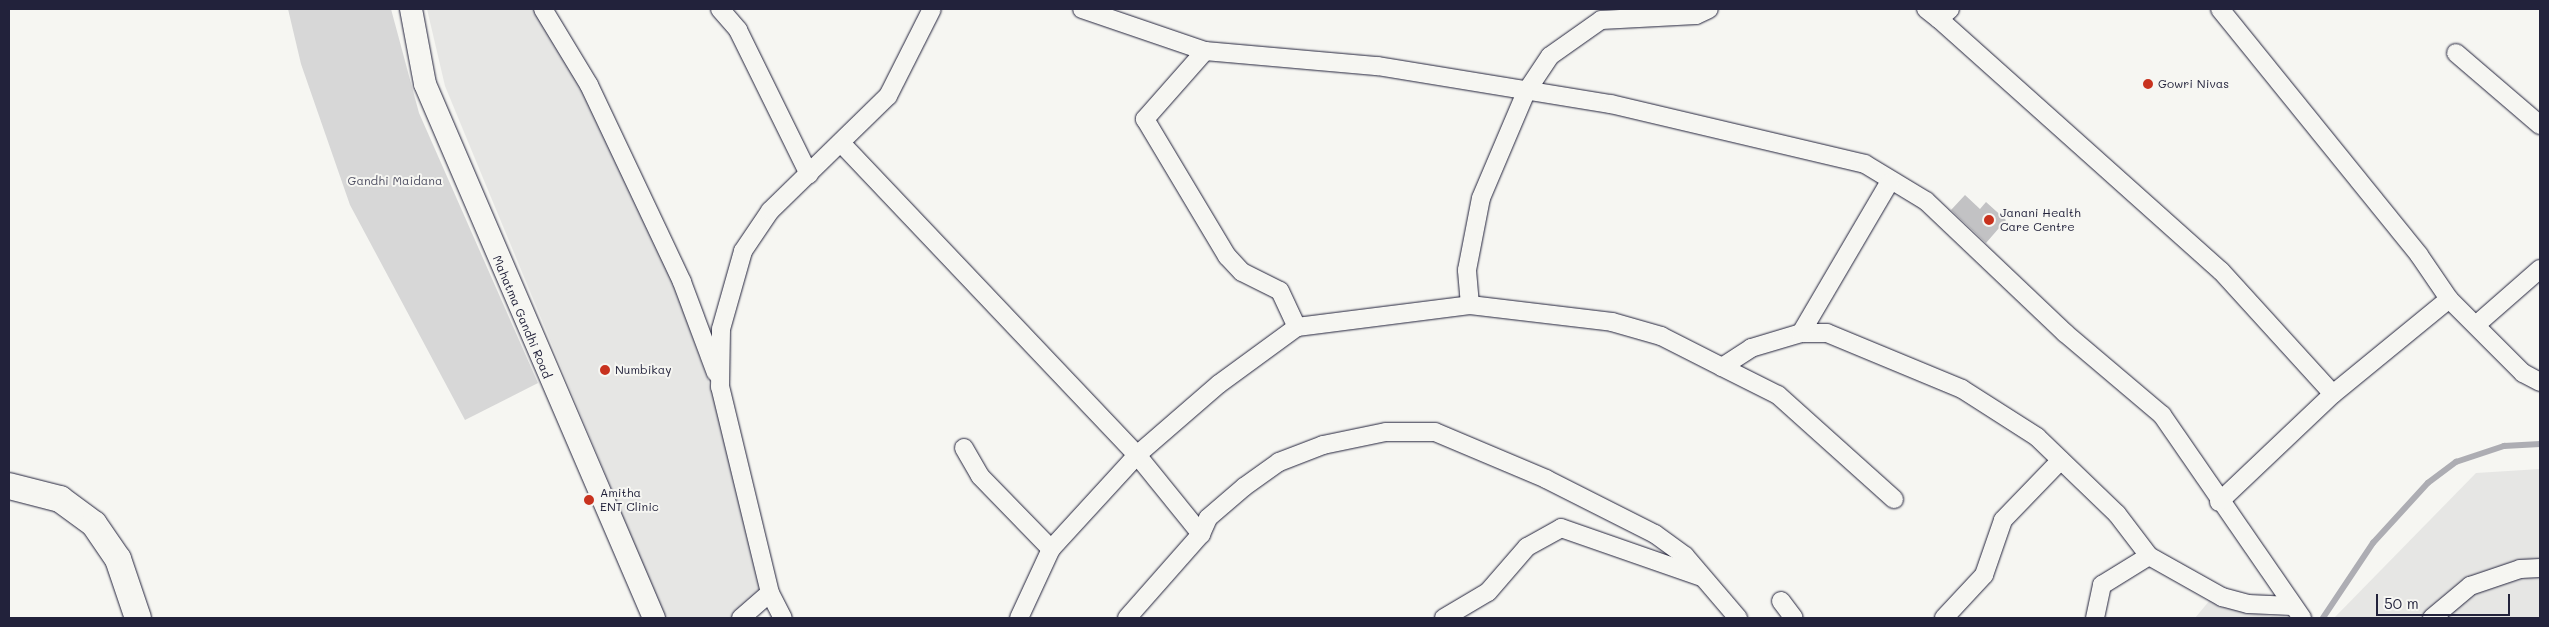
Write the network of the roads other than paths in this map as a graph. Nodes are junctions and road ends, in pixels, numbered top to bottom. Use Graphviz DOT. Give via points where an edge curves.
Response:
graph roads {
  1 [pos="411,9"];
  2 [pos="543,9"];
  3 [pos="720,9"];
  4 [pos="932,9"];
  5 [pos="1082,9"];
  6 [pos="1709,9"];
  7 [pos="2220,9"];
  8 [pos="1938,12"];
  9 [pos="1205,51"];
  10 [pos="2456,53"];
  11 [pos="1526,92"];
  12 [pos="2540,125"];
  13 [pos="842,144"];
  14 [pos="809,174"];
  15 [pos="1889,182"];
  16 [pos="2540,270"];
  17 [pos="2449,299"];
  18 [pos="1470,305"];
  19 [pos="2476,325"];
  20 [pos="1297,327"];
  21 [pos="1801,333"];
  22 [pos="1722,367"];
  23 [pos="2540,382"];
  24 [pos="720,387"];
  25 [pos="2333,394"];
  26 [pos="964,448"];
  27 [pos="1137,455"];
  28 [pos="2061,460"];
  29 [pos="9,486"];
  30 [pos="1894,499"];
  31 [pos="2219,502"];
  32 [pos="1201,534"];
  33 [pos="1051,549"];
  34 [pos="2149,556"];
  35 [pos="2540,568"];
  36 [pos="1703,577"];
  37 [pos="770,593"];
  38 [pos="1781,601"];
  39 [pos="2297,612"];
  40 [pos="138,618"];
  41 [pos="654,618"];
  42 [pos="741,618"];
  43 [pos="783,618"];
  44 [pos="1019,618"];
  45 [pos="1127,618"];
  46 [pos="1444,618"];
  47 [pos="1738,618"];
  48 [pos="1794,618"];
  49 [pos="1944,618"];
  50 [pos="2095,618"];
  51 [pos="2432,618"];
  1 -- 41 [label="main road, Mahatma Gandhi Road" via="425,84"];
  2 -- 24 [label="street" via="589,85 634,180 702,330"];
  3 -- 14 [label="street" via="738,30"];
  4 -- 13 [label="street" via="888,96"];
  5 -- 9 [label="street"];
  6 -- 11 [label="street" via="1696,15 1601,20 1550,56"];
  7 -- 17 [label="street"];
  8 -- 25 [label="street" via="2221,271"];
  9 -- 11 [label="street" via="1378,66"];
  9 -- 20 [label="street" via="1145,119 1227,256 1242,272 1280,291"];
  10 -- 12 [label="street"];
  11 -- 15 [label="street" via="1611,104 1865,164"];
  11 -- 18 [label="street" via="1481,198 1467,270"];
  13 -- 14 [label="street"];
  13 -- 27 [label="street"];
  14 -- 24 [label="street" via="770,211 743,251 721,329"];
  15 -- 21 [label="street"];
  15 -- 31 [label="street" via="1926,201 2065,333 2162,415"];
  16 -- 19 [label="street"];
  17 -- 19 [label="street"];
  17 -- 25 [label="street"];
  18 -- 20 [label="street"];
  18 -- 22 [label="street" via="1612,322 1661,336"];
  19 -- 23 [label="street" via="2524,373"];
  20 -- 27 [label="street" via="1219,384"];
  21 -- 22 [label="street" via="1751,348"];
  21 -- 28 [label="street" via="1826,333 1962,389 2037,437"];
  22 -- 30 [label="street" via="1778,394"];
  24 -- 37 [label="street"];
  25 -- 31 [label="street"];
  26 -- 33 [label="street" via="980,476"];
  27 -- 32 [label="street"];
  27 -- 33 [label="street"];
  28 -- 34 [label="street" via="2117,514"];
  28 -- 49 [label="street" via="2004,520 1984,575"];
  29 -- 40 [label="highway" via="60,499 94,524 118,559"];
  31 -- 39 [label="street"];
  32 -- 36 [label="street" via="1208,518 1279,462 1323,446 1386,432 1435,432 1546,479 1655,534"];
  32 -- 45 [label="street"];
  33 -- 44 [label="street"];
  34 -- 39 [label="street" via="2222,597"];
  34 -- 50 [label="street" via="2102,585"];
  35 -- 51 [label="street" via="2520,569 2470,586"];
  36 -- 46 [label="street" via="1560,528 1527,547 1488,592"];
  36 -- 47 [label="street"];
  37 -- 42 [label="street"];
  37 -- 43 [label="street"];
  38 -- 48 [label="street"];
}
